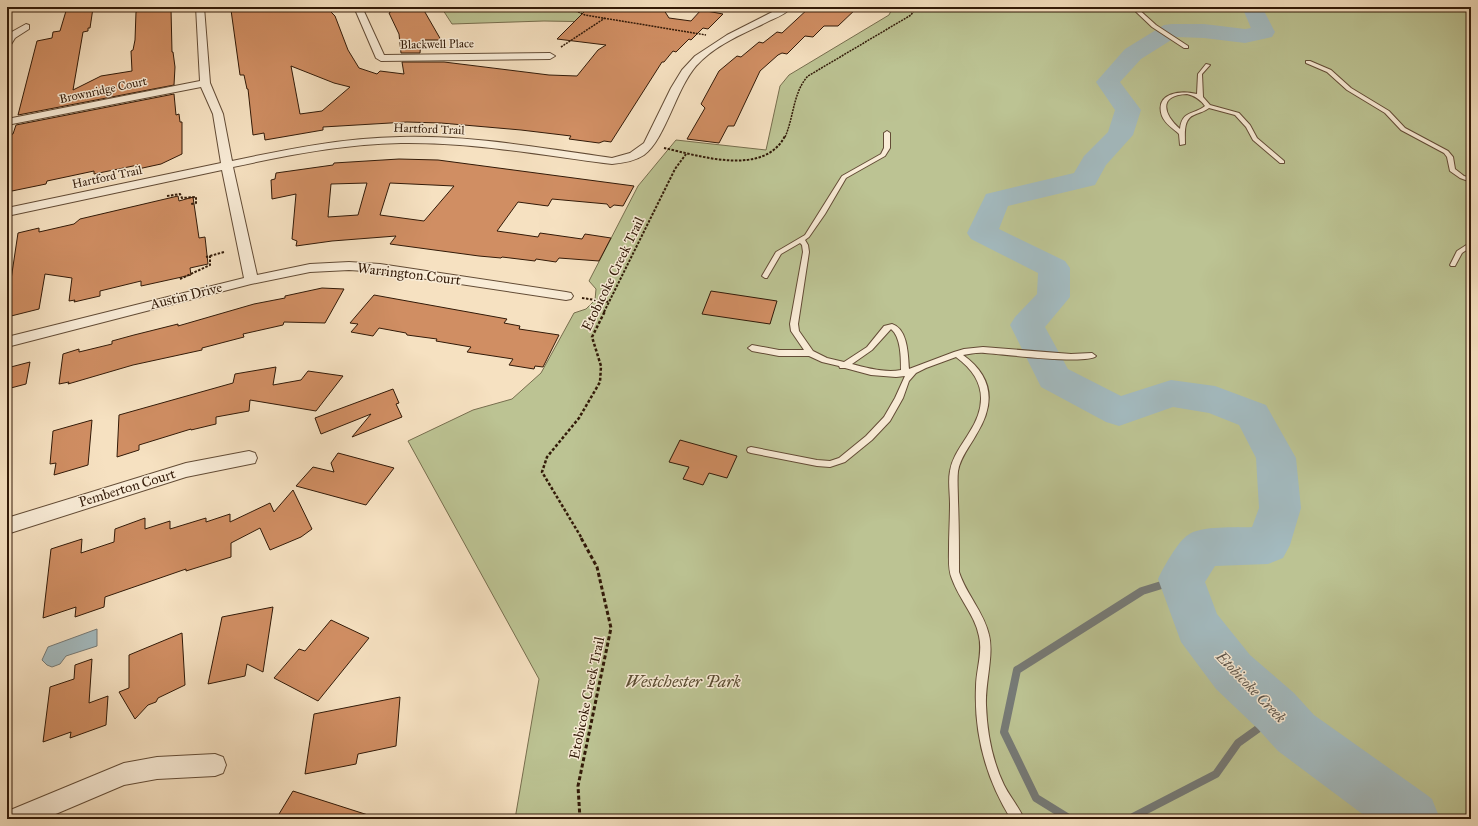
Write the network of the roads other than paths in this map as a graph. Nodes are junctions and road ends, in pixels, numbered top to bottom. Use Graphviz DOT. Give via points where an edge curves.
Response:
graph roads {
  1 [pos="200,7"];
  2 [pos="358,7"];
  3 [pos="788,7"];
  4 [pos="1133,7"];
  5 [pos="26,27"];
  6 [pos="7,44"];
  7 [pos="1183,46"];
  8 [pos="550,56"];
  9 [pos="1308,62"];
  10 [pos="1208,65"];
  11 [pos="205,83"];
  12 [pos="1200,97"];
  13 [pos="1208,106"];
  14 [pos="7,122"];
  15 [pos="887,133"];
  16 [pos="1182,134"];
  17 [pos="1182,144"];
  18 [pos="1282,162"];
  19 [pos="227,165"];
  20 [pos="1471,180"];
  21 [pos="7,212"];
  22 [pos="801,240"];
  23 [pos="1471,244"];
  24 [pos="1453,265"];
  25 [pos="765,276"];
  26 [pos="251,280"];
  27 [pos="566,296"];
  28 [pos="7,342"];
  29 [pos="752,348"];
  30 [pos="810,353"];
  31 [pos="957,354"];
  32 [pos="1092,356"];
  33 [pos="843,366"];
  34 [pos="909,372"];
  35 [pos="751,450"];
  36 [pos="249,458"];
  37 [pos="7,526"];
  38 [pos="215,765"];
  39 [pos="16,819"];
  40 [pos="1018,819"];
  1 -- 11 [label="street"];
  2 -- 8 [label="street, Blackwell Place" via="381,58"];
  3 -- 19 [label="street, Hartford Trail" via="710,49 689,69 672,96 650,142 634,156 612,161 449,141 417,140 330,145"];
  4 -- 7 [label="lane" via="1154,26"];
  5 -- 6 [label="street" via="11,36"];
  9 -- 20 [label="lane" via="1328,71 1350,89 1387,112 1398,125 1446,152 1450,157 1452,170"];
  10 -- 12 [label="lane" via="1200,74"];
  11 -- 14 [label="street, Brownridge Court"];
  11 -- 19 [label="street" via="218,114"];
  12 -- 13 [label="lane"];
  12 -- 16 [label="lane" via="1177,92 1166,102 1166,117"];
  13 -- 16 [label="lane" via="1188,116 1183,124"];
  13 -- 18 [label="lane" via="1237,114 1255,139"];
  15 -- 22 [label="lane" via="887,148 884,153 844,177 818,221"];
  16 -- 17 [label="lane"];
  19 -- 21 [label="street, Hartford Trail"];
  19 -- 26 [label="street"];
  22 -- 25 [label="lane" via="778,253"];
  22 -- 30 [label="lane" via="806,252 794,324 795,331"];
  23 -- 24 [label="lane" via="1459,252"];
  26 -- 27 [label="street, Warrington Court" via="331,266 364,267"];
  26 -- 28 [label="street, Austin Drive"];
  29 -- 30 [label="lane"];
  30 -- 33 [label="lane"];
  31 -- 32 [label="lane" via="970,350 1071,357"];
  31 -- 34 [label="lane"];
  31 -- 40 [label="lane" via="970,364 981,380 985,403 980,420 959,456 954,471 954,572 984,634 986,647 981,718 988,755 1001,792"];
  33 -- 34 [label="lane" via="884,374"];
  33 -- 34 [label="lane" via="866,351 886,328 892,326 897,329"];
  34 -- 35 [label="lane" via="894,408 881,426 842,460 830,464 817,464"];
  36 -- 37 [label="street, Pemberton Court" via="186,470"];
  38 -- 39 [label="street" via="157,768 124,774"];
}
